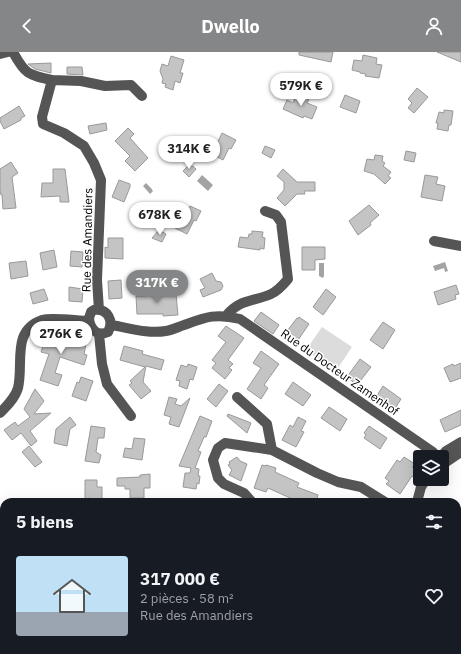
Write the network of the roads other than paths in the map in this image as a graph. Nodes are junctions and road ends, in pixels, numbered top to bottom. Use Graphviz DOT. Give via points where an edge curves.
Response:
graph roads {
  1 [pos="8,52"];
  2 [pos="13,52"];
  3 [pos="0,54"];
  4 [pos="52,80"];
  5 [pos="142,96"];
  6 [pos="265,211"];
  7 [pos="434,241"];
  8 [pos="461,246"];
  9 [pos="99,310"];
  10 [pos="226,316"];
  11 [pos="89,321"];
  12 [pos="111,325"];
  13 [pos="99,334"];
  14 [pos="237,397"];
  15 [pos="0,413"];
  16 [pos="131,416"];
  17 [pos="461,442"];
  18 [pos="272,450"];
  19 [pos="430,450"];
  20 [pos="449,450"];
  21 [pos="461,452"];
  22 [pos="449,460"];
  23 [pos="422,486"];
  24 [pos="248,498"];
  25 [pos="379,498"];
  26 [pos="418,498"];
  1 -- 3 [label="street"];
  2 -- 4 [label="street" via="26,72"];
  4 -- 5 [label="street" via="81,81 105,86 131,85"];
  4 -- 9 [label="street, Rue des Amandiers" via="42,117 43,124 84,146 101,180 97,280"];
  6 -- 10 [label="street" via="276,215 281,222 288,279 281,288 271,294 239,304"];
  7 -- 8 [label="street"];
  9 -- 11 [label="street" via="91,312"];
  9 -- 12 [label="street" via="107,314"];
  10 -- 12 [label="street, Rue du Docteur Zamenhof" via="209,316 169,331 157,332"];
  10 -- 19 [label="street, Rue du Docteur Zamenhof" via="240,319"];
  11 -- 13 [label="street" via="92,329"];
  11 -- 15 [label="street" via="44,320 28,329 21,345 17,389 11,402"];
  12 -- 13 [label="street" via="108,332"];
  13 -- 16 [label="street" via="107,384"];
  14 -- 18 [label="street" via="267,424"];
  17 -- 20 [label="street"];
  18 -- 24 [label="street" via="225,443 218,448 213,460 218,478"];
  18 -- 25 [label="street" via="338,482 361,487"];
  21 -- 22 [label="street"];
  23 -- 26 [label="street"];
}
